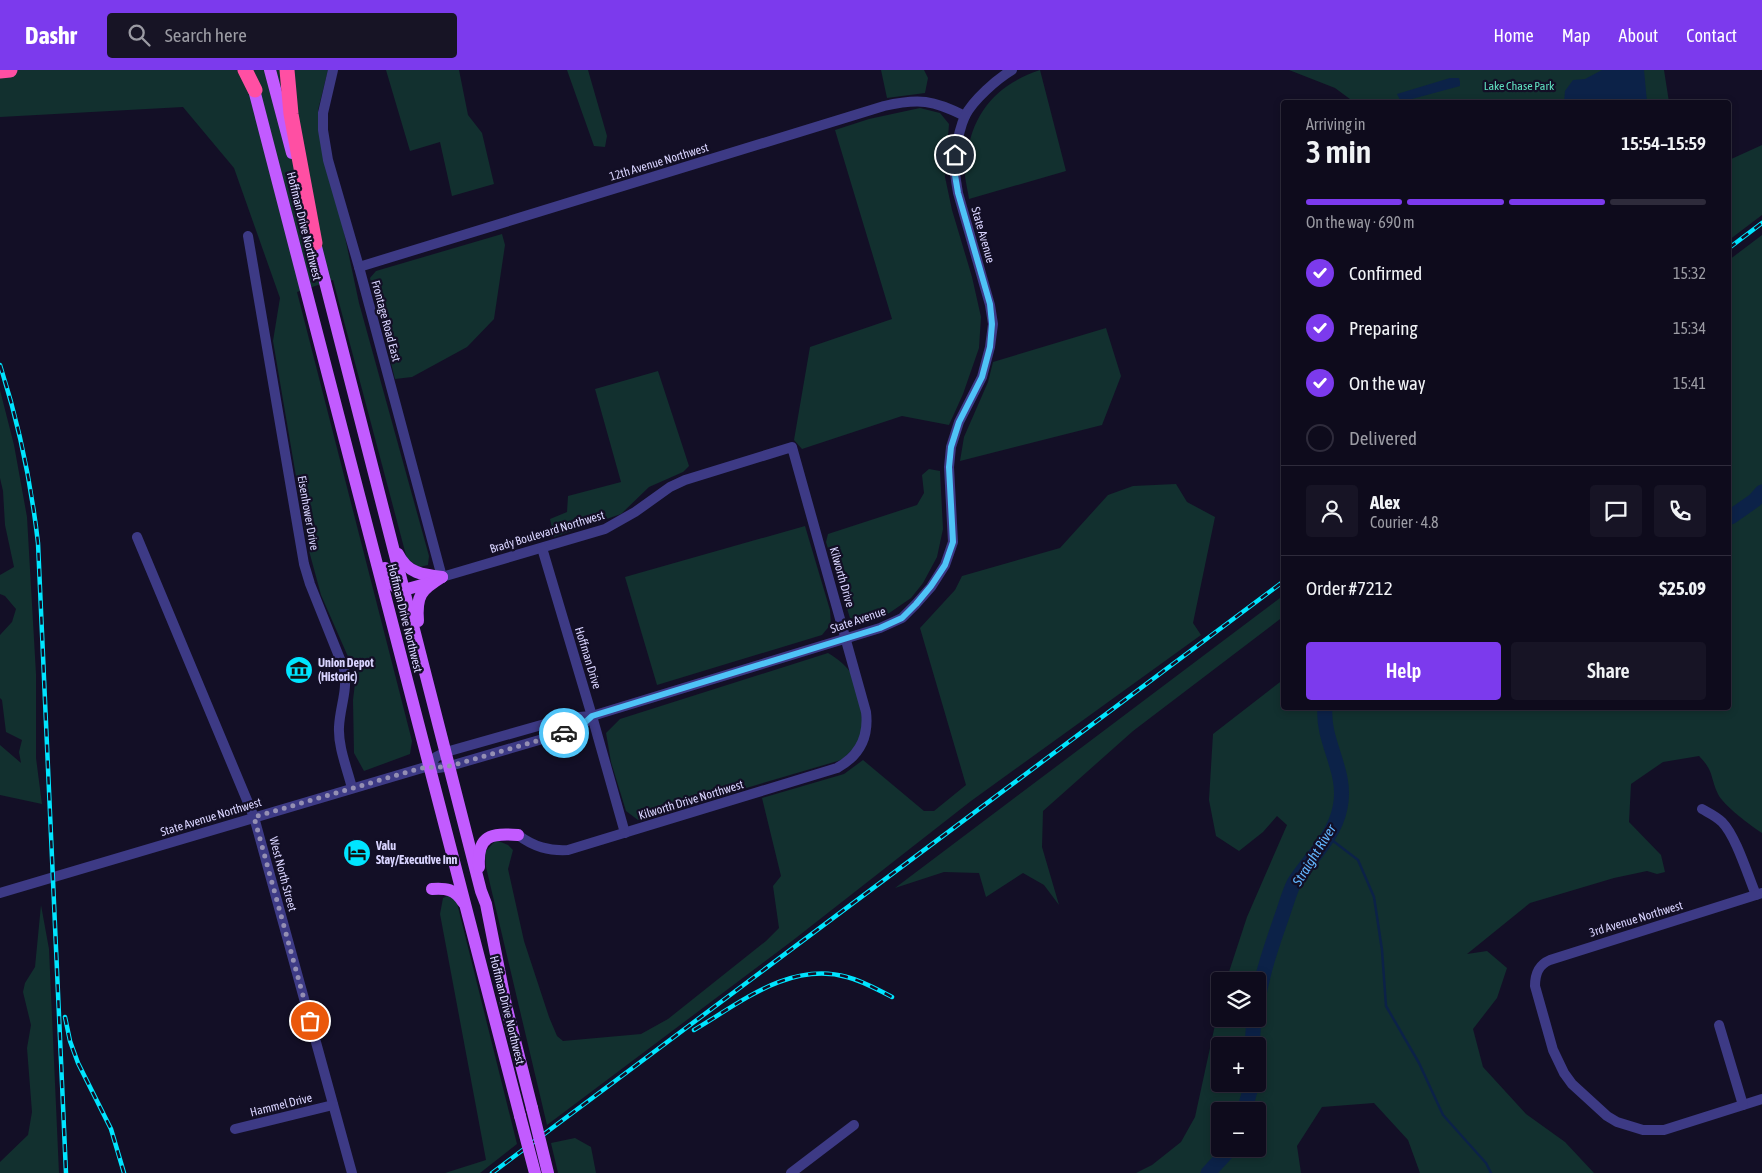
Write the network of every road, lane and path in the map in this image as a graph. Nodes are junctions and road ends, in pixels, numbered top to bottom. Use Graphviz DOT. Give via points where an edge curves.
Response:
graph roads {
  1 [pos="10,70"];
  2 [pos="247,70"];
  3 [pos="270,70"];
  4 [pos="287,70"];
  5 [pos="333,70"];
  6 [pos="1012,70"];
  7 [pos="0,71"];
  8 [pos="254,90"];
  9 [pos="965,116"];
  10 [pos="248,236"];
  11 [pos="315,243"];
  12 [pos="359,267"];
  13 [pos="792,447"];
  14 [pos="354,473"];
  15 [pos="137,537"];
  16 [pos="393,545"];
  17 [pos="542,548"];
  18 [pos="437,579"];
  19 [pos="405,591"];
  20 [pos="846,638"];
  21 [pos="420,649"];
  22 [pos="592,716"];
  23 [pos="863,743"];
  24 [pos="446,752"];
  25 [pos="429,766"];
  26 [pos="450,766"];
  27 [pos="352,788"];
  28 [pos="1702,810"];
  29 [pos="254,817"];
  30 [pos="625,833"];
  31 [pos="518,835"];
  32 [pos="452,854"];
  33 [pos="0,893"];
  34 [pos="1759,894"];
  35 [pos="486,904"];
  36 [pos="466,908"];
  37 [pos="1719,1025"];
  38 [pos="1762,1099"];
  39 [pos="334,1105"];
  40 [pos="1743,1105"];
  41 [pos="854,1125"];
  42 [pos="235,1129"];
  43 [pos="352,1173"];
  44 [pos="535,1173"];
  45 [pos="548,1173"];
  46 [pos="791,1173"];
  1 -- 7 [label="highway"];
  2 -- 8 [label="highway"];
  3 -- 11 [label="main road, Hoffman Drive Northwest"];
  4 -- 11 [label="highway" via="291,114"];
  5 -- 12 [label="street, Frontage Road East" via="323,113 325,148"];
  6 -- 9 [label="street, State Avenue" via="985,92"];
  8 -- 14 [label="main road, Hoffman Drive Northwest"];
  9 -- 12 [label="street, 12th Avenue Northwest" via="946,106 925,101 884,106"];
  9 -- 20 [label="street, State Avenue" via="955,155 955,175 990,304 992,324 982,377 959,422 951,447 953,542 945,565 931,586 902,618"];
  10 -- 27 [label="street, Eisenhower Drive" via="304,564 344,669 346,680 339,726 340,743"];
  11 -- 16 [label="main road, Hoffman Drive Northwest"];
  12 -- 18 [label="street, Frontage Road East"];
  13 -- 17 [label="street, Brady Boulevard Northwest" via="685,480 655,496 621,521"];
  13 -- 20 [label="street, Kilworth Drive"];
  14 -- 19 [label="main road" via="390,582 396,589"];
  14 -- 25 [label="main road, Hoffman Drive Northwest"];
  15 -- 29 [label="street, West North Street"];
  16 -- 18 [label="main road" via="401,560 413,571"];
  16 -- 19 [label="main road, Hoffman Drive Northwest"];
  17 -- 18 [label="street, Brady Boulevard Northwest"];
  17 -- 22 [label="street, Hoffman Drive"];
  18 -- 19 [label="main road"];
  18 -- 21 [label="main road" via="421,593 418,603"];
  19 -- 21 [label="main road, Hoffman Drive Northwest"];
  20 -- 22 [label="street, State Avenue"];
  20 -- 23 [label="street, Kilworth Drive" via="866,712 867,731"];
  21 -- 24 [label="main road, Hoffman Drive Northwest"];
  22 -- 24 [label="street, State Avenue Northwest" via="566,718"];
  22 -- 26 [label="street, State Avenue Northwest" via="579,728"];
  22 -- 30 [label="street, Hoffman Drive"];
  23 -- 30 [label="street, Kilworth Drive Northwest" via="854,756 837,768"];
  24 -- 25 [label="street, State Avenue Northwest"];
  24 -- 26 [label="main road, Hoffman Drive Northwest"];
  25 -- 26 [label="street, State Avenue Northwest"];
  25 -- 27 [label="street, State Avenue Northwest"];
  25 -- 32 [label="main road, Hoffman Drive Northwest"];
  26 -- 35 [label="main road, Hoffman Drive Northwest"];
  27 -- 29 [label="street, State Avenue Northwest"];
  28 -- 34 [label="street" via="1724,823"];
  29 -- 33 [label="street, State Avenue Northwest"];
  29 -- 39 [label="street, West North Street"];
  30 -- 31 [label="street, Kilworth Drive Northwest" via="560,851 536,847"];
  31 -- 35 [label="main road" via="492,835 481,844 479,865"];
  32 -- 36 [label="main road, Hoffman Drive Northwest"];
  32 -- 36 [label="main road" via="449,874 432,888 455,891"];
  34 -- 40 [label="street, 3rd Avenue Northwest" via="1550,960 1541,965 1535,978 1553,1050 1564,1073 1617,1122 1643,1130 1664,1130"];
  35 -- 45 [label="main road, Hoffman Drive Northwest, bridge" via="506,1005"];
  36 -- 44 [label="main road, Hoffman Drive Northwest, bridge"];
  37 -- 40 [label="street"];
  38 -- 40 [label="street"];
  39 -- 42 [label="street, Hammel Drive"];
  39 -- 43 [label="street, West North Street"];
  41 -- 46 [label="street"];
}
